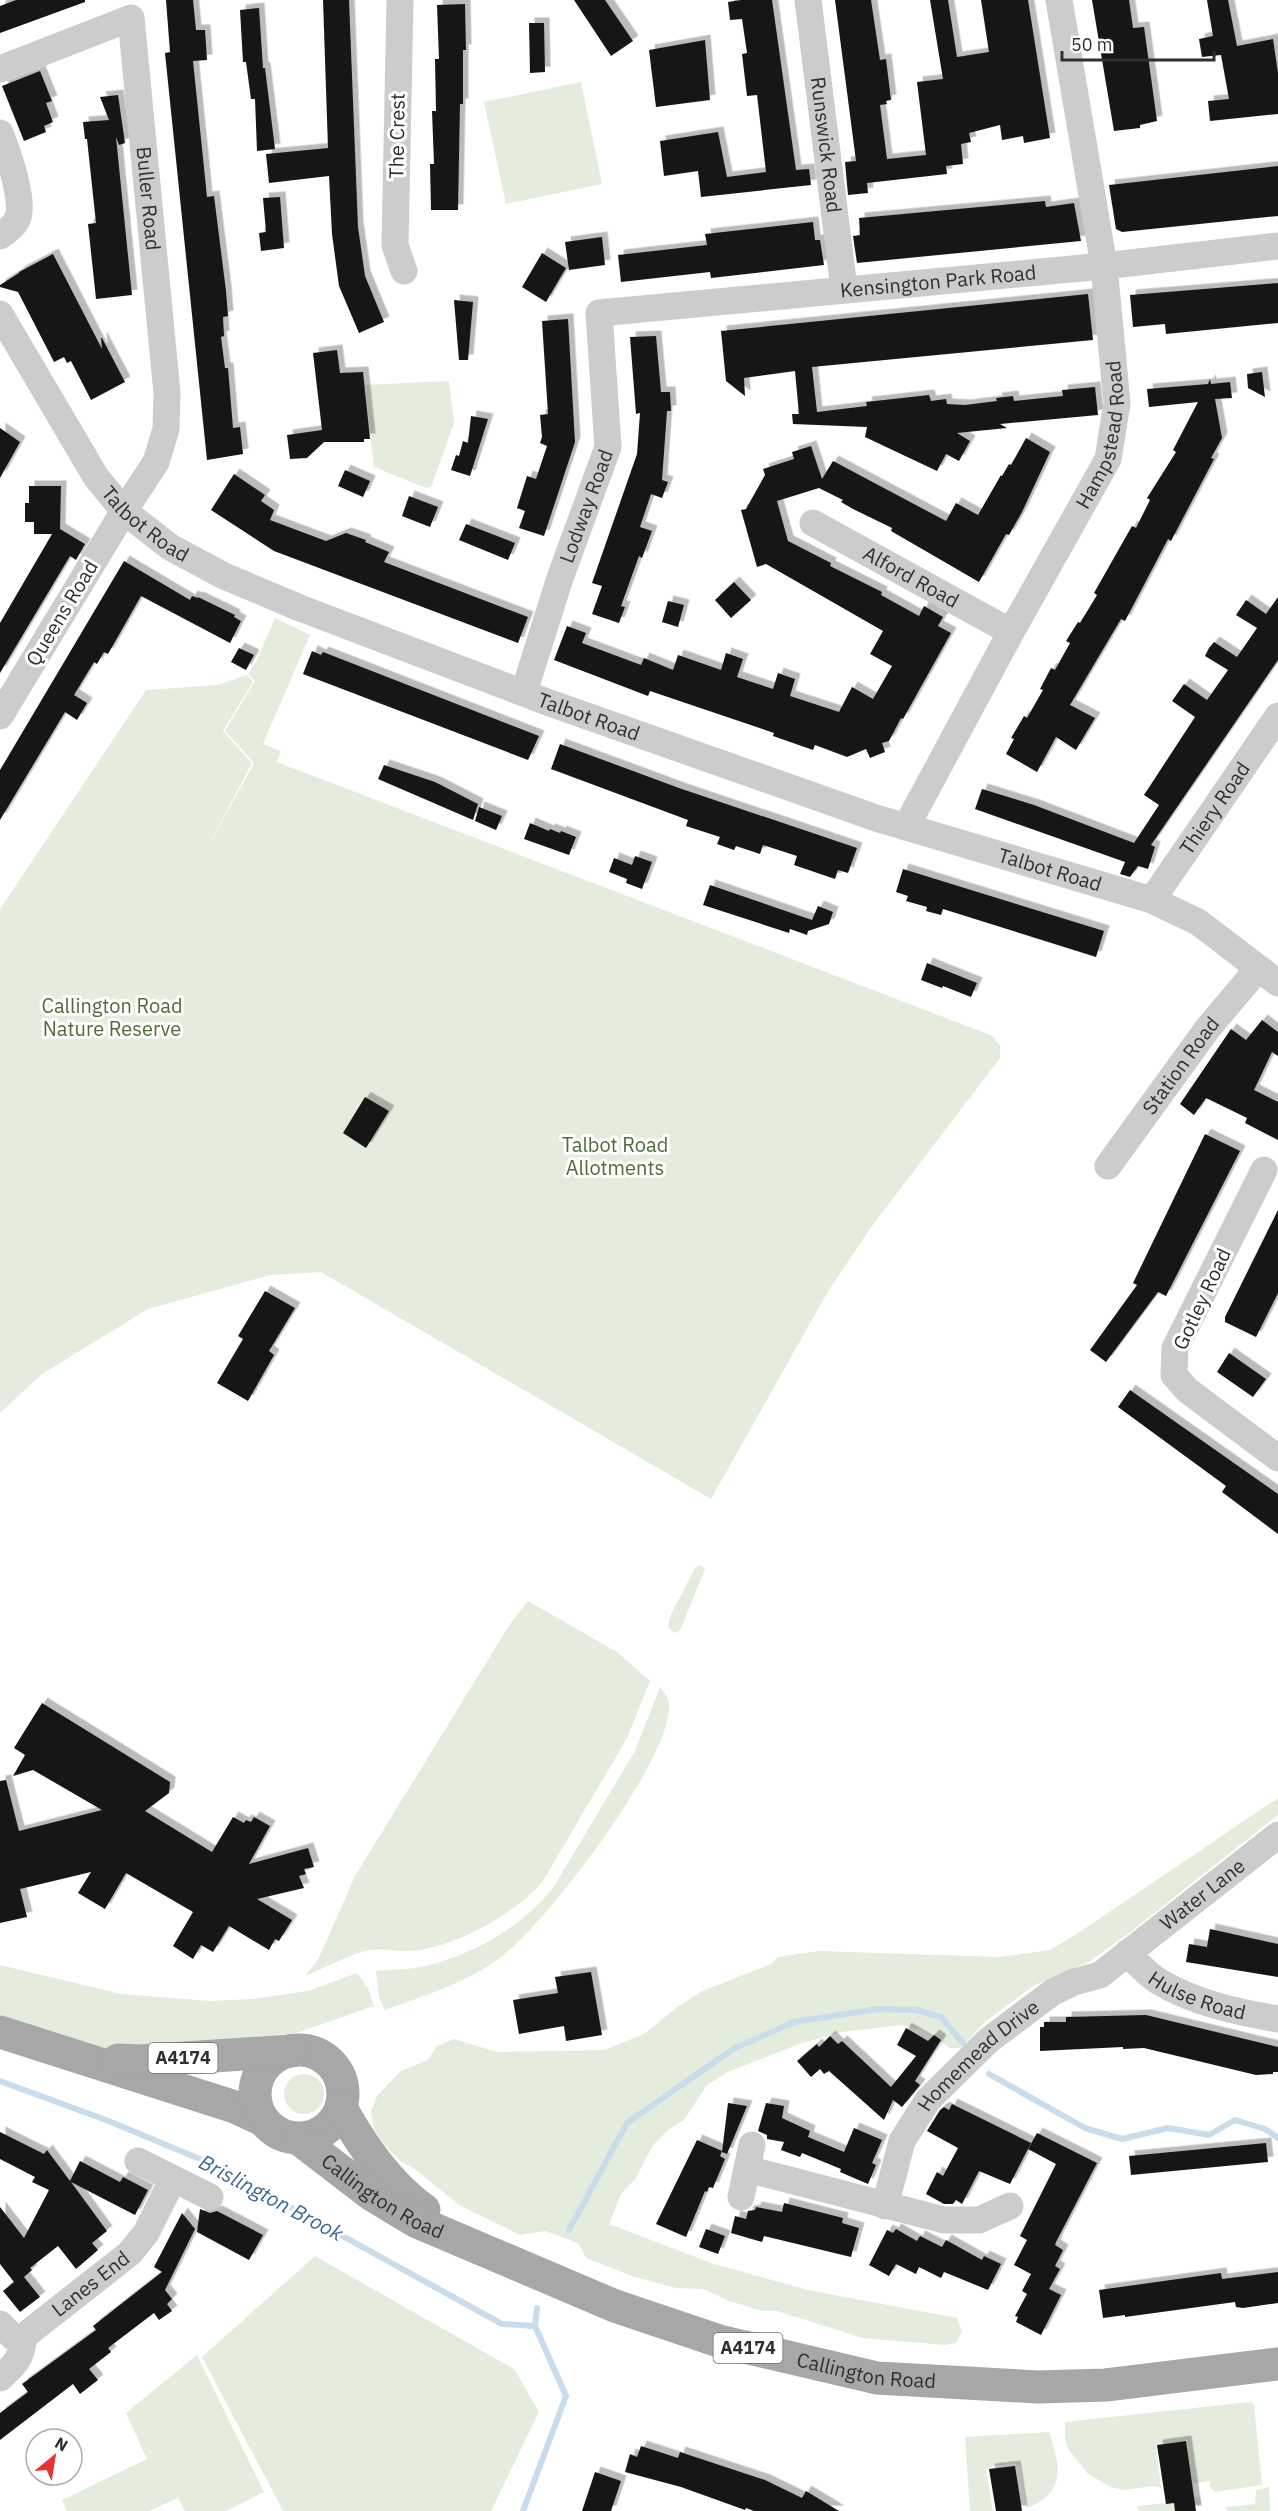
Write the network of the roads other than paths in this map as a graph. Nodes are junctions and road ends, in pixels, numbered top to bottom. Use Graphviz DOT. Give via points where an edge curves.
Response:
graph roads {
  1 [pos="400,0"];
  2 [pos="808,0"];
  3 [pos="1059,0"];
  4 [pos="0,69"];
  5 [pos="0,133"];
  6 [pos="0,236"];
  7 [pos="1278,246"];
  8 [pos="1104,266"];
  9 [pos="404,271"];
  10 [pos="843,289"];
  11 [pos="598,313"];
  12 [pos="2,322"];
  13 [pos="124,511"];
  14 [pos="813,523"];
  15 [pos="1011,632"];
  16 [pos="524,692"];
  17 [pos="0,716"];
  18 [pos="1278,716"];
  19 [pos="906,827"];
  20 [pos="1160,904"];
  21 [pos="1269,976"];
  22 [pos="1108,1166"];
  23 [pos="1264,1170"];
  24 [pos="1278,1458"];
  25 [pos="1278,1835"];
  26 [pos="1127,1953"];
  27 [pos="1278,2019"];
  28 [pos="0,2032"];
  29 [pos="293,2051"];
  30 [pos="74,2057"];
  31 [pos="340,2108"];
  32 [pos="262,2120"];
  33 [pos="299,2139"];
  34 [pos="138,2161"];
  35 [pos="173,2179"];
  36 [pos="210,2197"];
  37 [pos="741,2197"];
  38 [pos="885,2206"];
  39 [pos="1010,2206"];
  40 [pos="473,2245"];
  41 [pos="11,2330"];
  42 [pos="1278,2364"];
  43 [pos="0,2378"];
  1 -- 9 [label="street, The Crest" via="395,245"];
  2 -- 10 [label="street, Runswick Road"];
  3 -- 8 [label="street, Hampstead Road"];
  4 -- 13 [label="street, Buller Road" via="131,18 167,393 166,429 156,462"];
  5 -- 6 [label="street" via="19,209 18,219"];
  7 -- 8 [label="street, Kensington Park Road"];
  8 -- 10 [label="street, Kensington Park Road"];
  8 -- 15 [label="street, Hampstead Road" via="1117,403 1108,459"];
  10 -- 11 [label="street, Kensington Park Road"];
  11 -- 16 [label="street, Lodway Road" via="608,447"];
  12 -- 13 [label="street, Talbot Road" via="96,477"];
  13 -- 16 [label="street, Talbot Road" via="170,547 224,576"];
  13 -- 17 [label="street, Queens Road"];
  14 -- 15 [label="street, Alford Road"];
  15 -- 19 [label="street, Hampstead Road"];
  16 -- 19 [label="street, Talbot Road"];
  18 -- 20 [label="street, Thiery Road"];
  19 -- 20 [label="street, Talbot Road"];
  20 -- 21 [label="street, Talbot Road" via="1198,922"];
  21 -- 22 [label="street, Station Road" via="1251,977 1208,1028"];
  23 -- 24 [label="street, Gotley Road" via="1175,1348 1174,1375 1187,1390"];
  25 -- 26 [label="street, Water Lane"];
  26 -- 27 [label="street, Hulse Road" via="1158,1981 1199,2000"];
  26 -- 38 [label="street, Homemead Drive" via="1100,1975 1053,1992 989,2040 928,2100 902,2141"];
  28 -- 30 [label="main road, A4174"];
  29 -- 30 [label="main road, A4174" via="139,2061"];
  29 -- 31 [label="main road, A4174" via="308,2051 329,2062 343,2093"];
  29 -- 32 [label="main road" via="267,2062 258,2075 254,2095"];
  30 -- 32 [label="main road, A4174" via="213,2099"];
  31 -- 33 [label="main road" via="323,2132"];
  31 -- 40 [label="main road, Callington Road / A4174" via="369,2156 397,2186"];
  32 -- 33 [label="main road, A4174" via="273,2131"];
  33 -- 40 [label="main road, Callington Road / A4174" via="372,2195 415,2221"];
  34 -- 35 [label="street"];
  35 -- 36 [label="street"];
  35 -- 41 [label="street, Lanes End" via="146,2233 130,2253"];
  37 -- 38 [label="street" via="749,2157"];
  38 -- 39 [label="street" via="944,2220 979,2220"];
  40 -- 42 [label="main road, Callington Road / A4174" via="615,2306 719,2341 877,2378 1038,2387 1106,2385"];
  41 -- 43 [label="street, Lanes End" via="23,2348 17,2364"];
}
